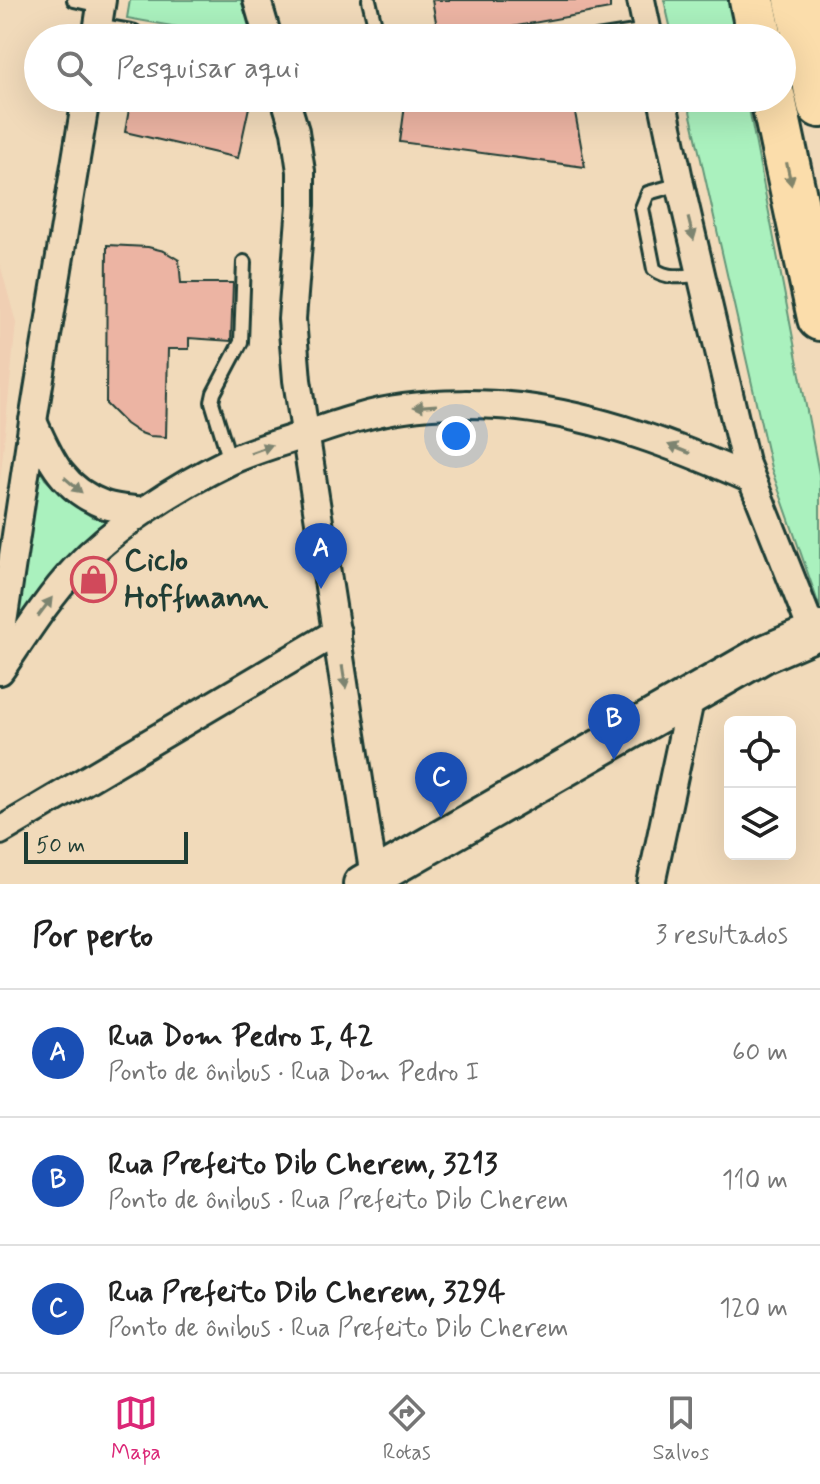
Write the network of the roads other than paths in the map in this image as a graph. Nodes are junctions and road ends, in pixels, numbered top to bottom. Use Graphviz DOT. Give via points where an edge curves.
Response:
graph roads {
  1 [pos="74,0"];
  2 [pos="257,0"];
  3 [pos="369,0"];
  4 [pos="641,0"];
  5 [pos="752,0"];
  6 [pos="797,0"];
  7 [pos="99,19"];
  8 [pos="264,24"];
  9 [pos="375,24"];
  10 [pos="646,24"];
  11 [pos="757,24"];
  12 [pos="820,105"];
  13 [pos="84,112"];
  14 [pos="289,112"];
  15 [pos="665,112"];
  16 [pos="776,112"];
  17 [pos="680,184"];
  18 [pos="244,262"];
  19 [pos="702,274"];
  20 [pos="820,318"];
  21 [pos="33,421"];
  22 [pos="306,434"];
  23 [pos="230,461"];
  24 [pos="751,479"];
  25 [pos="143,511"];
  26 [pos="817,631"];
  27 [pos="337,632"];
  28 [pos="0,643"];
  29 [pos="0,671"];
  30 [pos="691,696"];
  31 [pos="0,831"];
  32 [pos="370,882"];
  33 [pos="651,884"];
  1 -- 7 [label="lane"];
  2 -- 8 [label="street"];
  3 -- 9 [label="lane"];
  4 -- 10 [label="street"];
  5 -- 11 [label="highway"];
  6 -- 12 [label="highway"];
  13 -- 21 [label="street"];
  14 -- 22 [label="street" via="301,171 292,319"];
  15 -- 17 [label="street"];
  16 -- 20 [label="highway, one-way"];
  17 -- 19 [label="street, one-way"];
  17 -- 19 [label="lane" via="644,199 654,269 665,276"];
  18 -- 23 [label="lane" via="241,342 212,402"];
  19 -- 24 [label="street"];
  21 -- 25 [label="street, one-way" via="52,463 69,485 107,506"];
  21 -- 28 [label="street"];
  23 -- 22 [label="street, one-way"];
  24 -- 22 [label="street, one-way" via="644,435 519,407 403,408"];
  22 -- 27 [label="street"];
  23 -- 25 [label="street"];
  24 -- 26 [label="street"];
  29 -- 25 [label="street, one-way" via="76,567"];
  26 -- 30 [label="main road"];
  27 -- 31 [label="street"];
  27 -- 32 [label="street, one-way"];
  30 -- 32 [label="main road"];
  30 -- 33 [label="street"];
}
